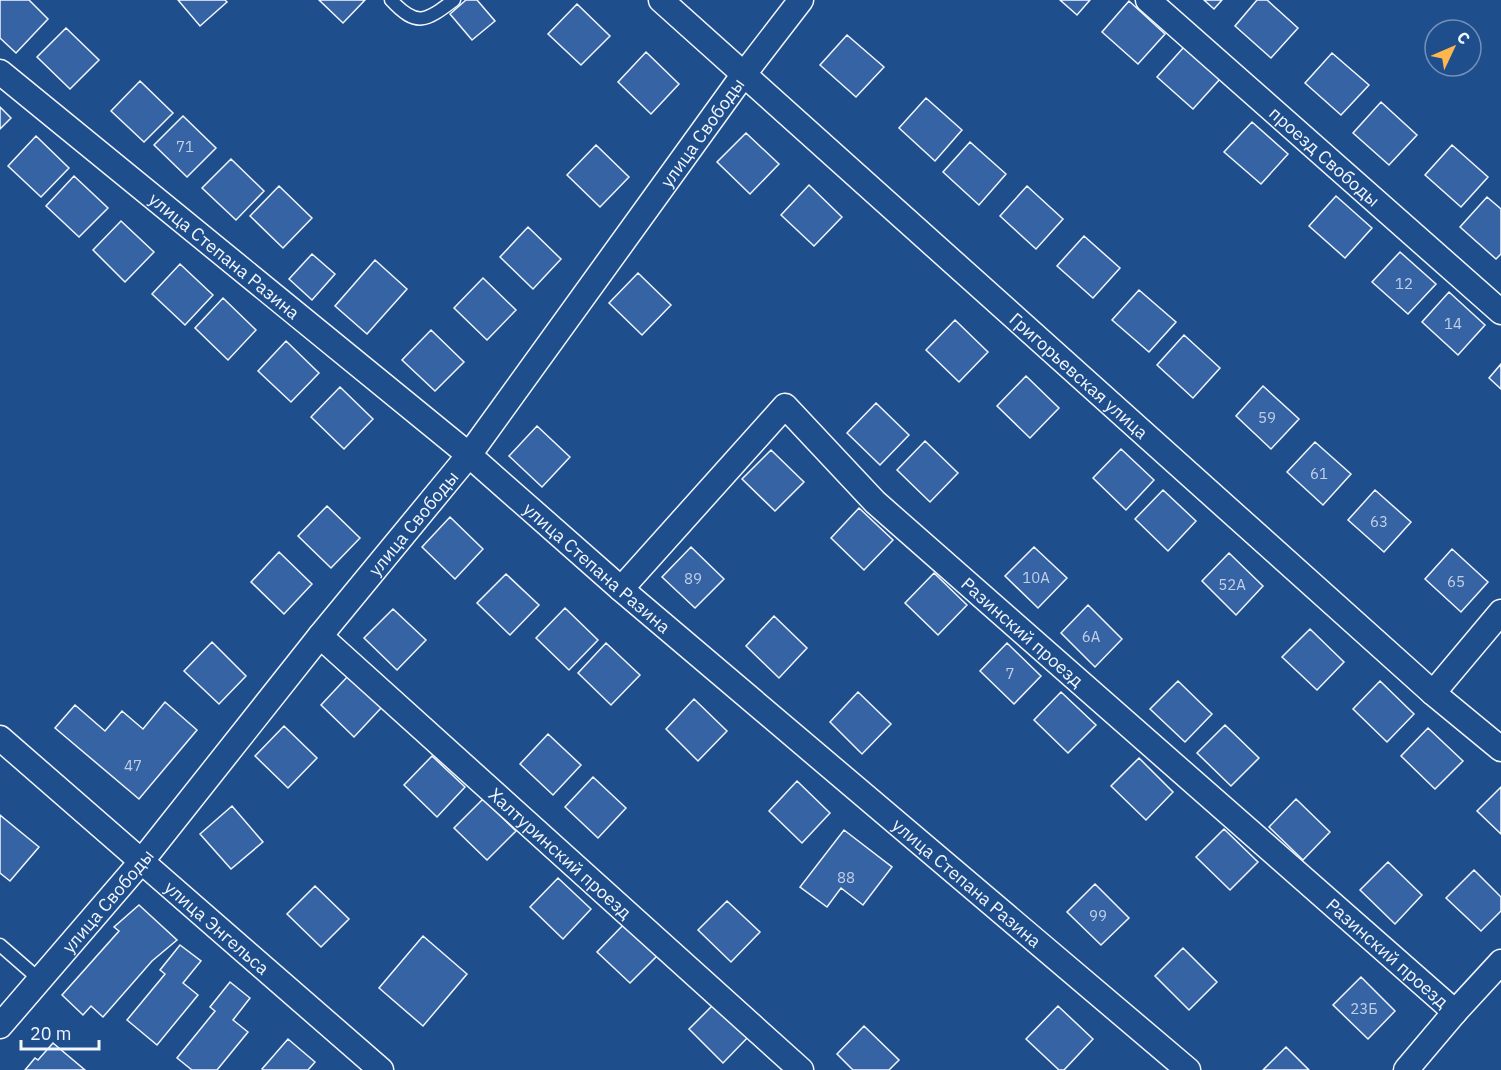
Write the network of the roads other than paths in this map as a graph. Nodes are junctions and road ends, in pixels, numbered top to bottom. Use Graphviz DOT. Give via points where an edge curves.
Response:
graph roads {
  1 [pos="391,0"];
  2 [pos="454,0"];
  3 [pos="661,0"];
  4 [pos="801,0"];
  5 [pos="1148,0"];
  6 [pos="0,72"];
  7 [pos="744,74"];
  8 [pos="1501,312"];
  9 [pos="469,455"];
  10 [pos="621,589"];
  11 [pos="1501,612"];
  12 [pos="320,636"];
  13 [pos="1432,693"];
  14 [pos="0,738"];
  15 [pos="1501,749"];
  16 [pos="141,862"];
  17 [pos="0,945"];
  18 [pos="1501,962"];
  19 [pos="39,979"];
  20 [pos="1455,1012"];
  21 [pos="0,1026"];
  22 [pos="381,1070"];
  23 [pos="801,1070"];
  24 [pos="1188,1070"];
  25 [pos="1406,1070"];
  1 -- 2 [label="lane" via="409,16 420,19 437,13"];
  3 -- 7 [label="street, Григорьевская улица"];
  4 -- 7 [label="street, улица Свободы"];
  5 -- 8 [label="street, проезд Свободы"];
  6 -- 9 [label="street, улица Степана Разина"];
  7 -- 9 [label="street, улица Свободы"];
  7 -- 13 [label="street, Григорьевская улица"];
  9 -- 10 [label="street, улица Степана Разина"];
  9 -- 12 [label="street, улица Свободы"];
  10 -- 20 [label="street, Разинский проезд" via="785,406 874,502"];
  10 -- 24 [label="street, улица Степана Разина"];
  11 -- 13 [label="street"];
  12 -- 16 [label="street, улица Свободы"];
  12 -- 23 [label="street, Халтуринский проезд"];
  13 -- 15 [label="street, Григорьевская улица"];
  14 -- 16 [label="street, улица Энгельса"];
  16 -- 19 [label="street, улица Свободы"];
  16 -- 22 [label="street, улица Энгельса"];
  17 -- 19 [label="lane"];
  18 -- 20 [label="street"];
  19 -- 21 [label="street, улица Свободы"];
  20 -- 25 [label="street"];
}
